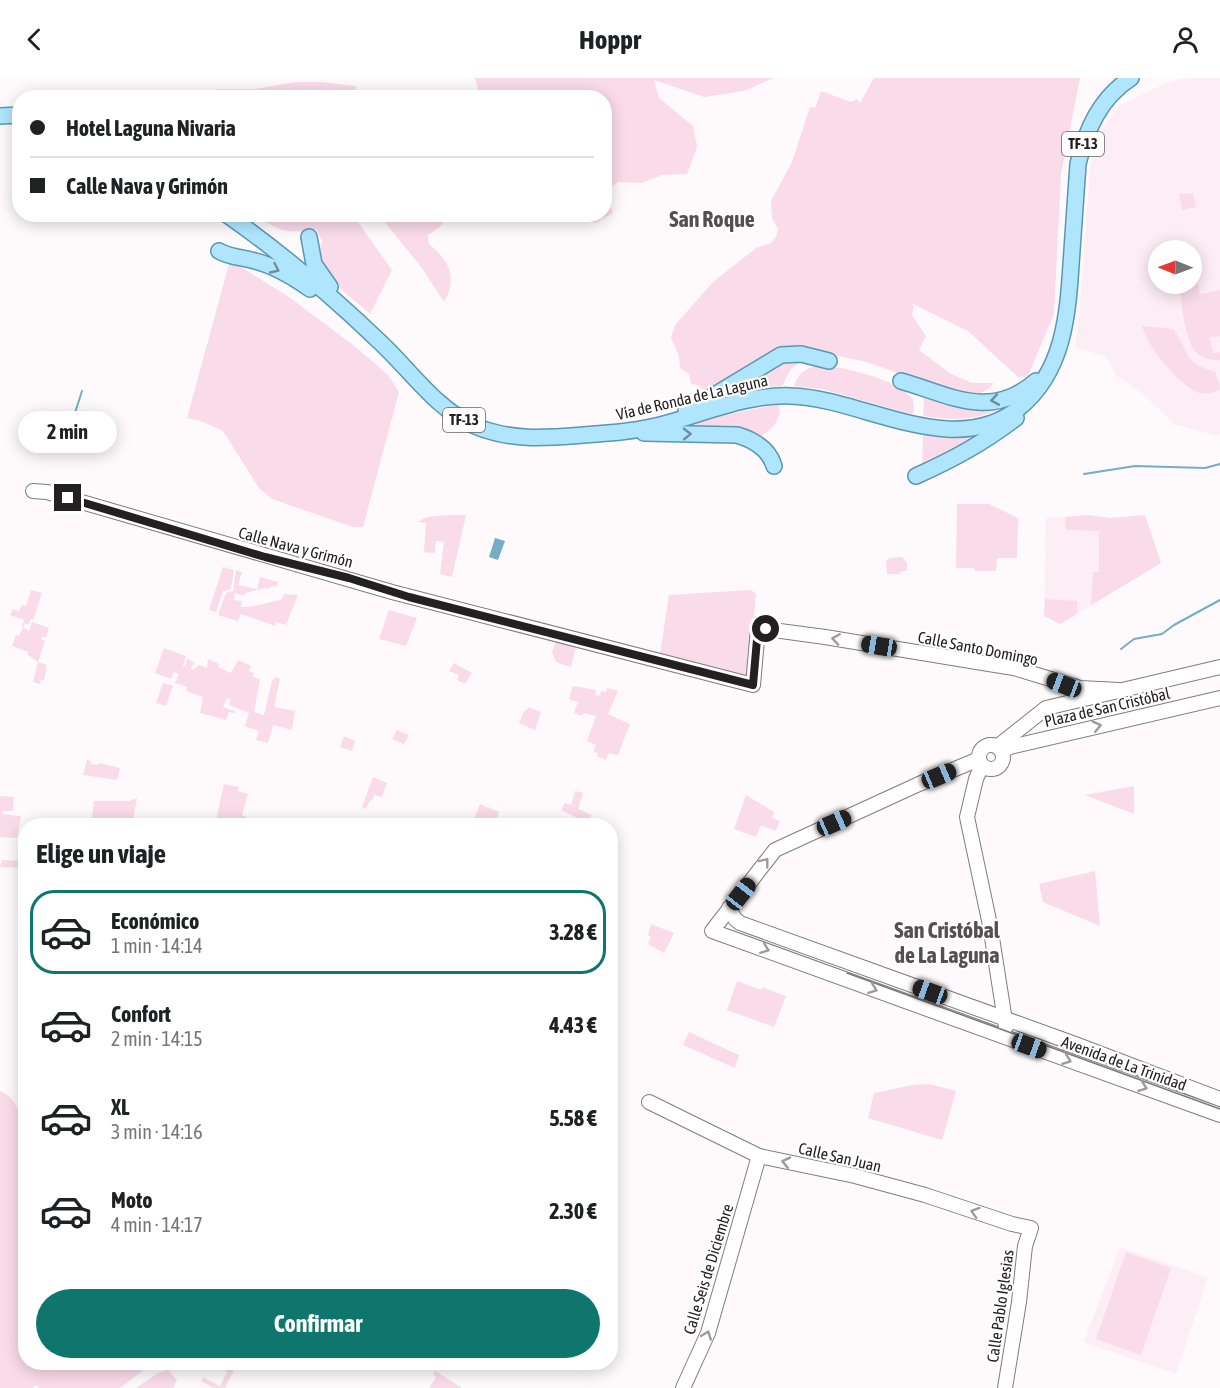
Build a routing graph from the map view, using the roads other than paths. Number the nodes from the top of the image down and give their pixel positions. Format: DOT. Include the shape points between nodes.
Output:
graph roads {
  1 [pos="1131,78"];
  2 [pos="237,222"];
  3 [pos="309,237"];
  4 [pos="219,251"];
  5 [pos="1069,292"];
  6 [pos="340,305"];
  7 [pos="829,361"];
  8 [pos="901,381"];
  9 [pos="1041,386"];
  10 [pos="664,424"];
  11 [pos="629,432"];
  12 [pos="774,466"];
  13 [pos="916,476"];
  14 [pos="33,491"];
  15 [pos="758,628"];
  16 [pos="1220,667"];
  17 [pos="1119,690"];
  18 [pos="1084,695"];
  19 [pos="1220,698"];
  20 [pos="1033,717"];
  21 [pos="1040,740"];
  22 [pos="999,749"];
  23 [pos="981,762"];
  24 [pos="977,796"];
  25 [pos="729,908"];
  26 [pos="740,923"];
  27 [pos="992,932"];
  28 [pos="732,937"];
  29 [pos="1005,1019"];
  30 [pos="1007,1038"];
  31 [pos="1220,1099"];
  32 [pos="649,1102"];
  33 [pos="1220,1115"];
  34 [pos="759,1156"];
  35 [pos="1031,1228"];
  36 [pos="683,1388"];
  37 [pos="1005,1388"];
  1 -- 5 [label="main road, Vía de Ronda de La Laguna / TF-13" via="1106,100 1084,140 1078,164"];
  2 -- 6 [label="main road, Vía de Ronda de La Laguna / TF-13"];
  3 -- 6 [label="main road" via="314,264"];
  4 -- 6 [label="main road, one-way" via="274,268"];
  5 -- 8 [label="main road, one-way" via="1044,372 1011,397 990,402 961,401"];
  5 -- 9 [label="main road, Vía de Ronda de La Laguna / TF-13" via="1062,339"];
  6 -- 11 [label="main road, Vía de Ronda de La Laguna / TF-13" via="429,393 471,425 494,434 531,439"];
  7 -- 10 [label="main road" via="801,354 781,355"];
  9 -- 10 [label="main road, Vía de Ronda de La Laguna / TF-13" via="1003,418 980,426 950,429 910,424 836,402 776,396 746,400"];
  9 -- 13 [label="main road" via="1037,398 1020,416 983,443"];
  10 -- 11 [label="main road, Vía de Ronda de La Laguna / TF-13"];
  11 -- 12 [label="main road, one-way" via="737,435 763,448"];
  14 -- 15 [label="street, Calle Nava y Grimón" via="402,595 753,685"];
  18 -- 15 [label="street, Calle Santo Domingo, one-way" via="1014,668"];
  16 -- 17 [label="street, Plaza de San Cristóbal"];
  17 -- 18 [label="street, Calle Santo Domingo"];
  18 -- 20 [label="street, Plaza de San Cristóbal" via="1046,708"];
  21 -- 19 [label="street, Plaza de San Cristóbal, one-way"];
  20 -- 21 [label="street" via="1033,729"];
  20 -- 22 [label="street, Plaza de San Cristóbal"];
  21 -- 22 [label="street, Plaza de San Cristóbal"];
  22 -- 23 [label="street" via="1003,756 999,765 992,769"];
  25 -- 23 [label="street, one-way" via="775,850 919,784"];
  23 -- 27 [label="street" via="967,817"];
  24 -- 27 [label="street" via="972,815 997,927"];
  25 -- 26 [label="street"];
  25 -- 28 [label="street, Avenida de La Trinidad" via="712,931"];
  26 -- 28 [label="street"];
  26 -- 29 [label="street, Avenida de La Trinidad"];
  27 -- 29 [label="street"];
  28 -- 30 [label="street, Avenida de La Trinidad, one-way"];
  29 -- 30 [label="street"];
  29 -- 31 [label="street, Avenida de La Trinidad"];
  30 -- 33 [label="street, Avenida de La Trinidad, one-way"];
  32 -- 34 [label="street, Calle San Juan"];
  35 -- 34 [label="street, Calle San Juan, one-way" via="855,1176"];
  36 -- 34 [label="street, Calle Seis de Diciembre, one-way" via="708,1333"];
  35 -- 37 [label="street, Calle Pablo Iglesias" via="1025,1246"];
}
